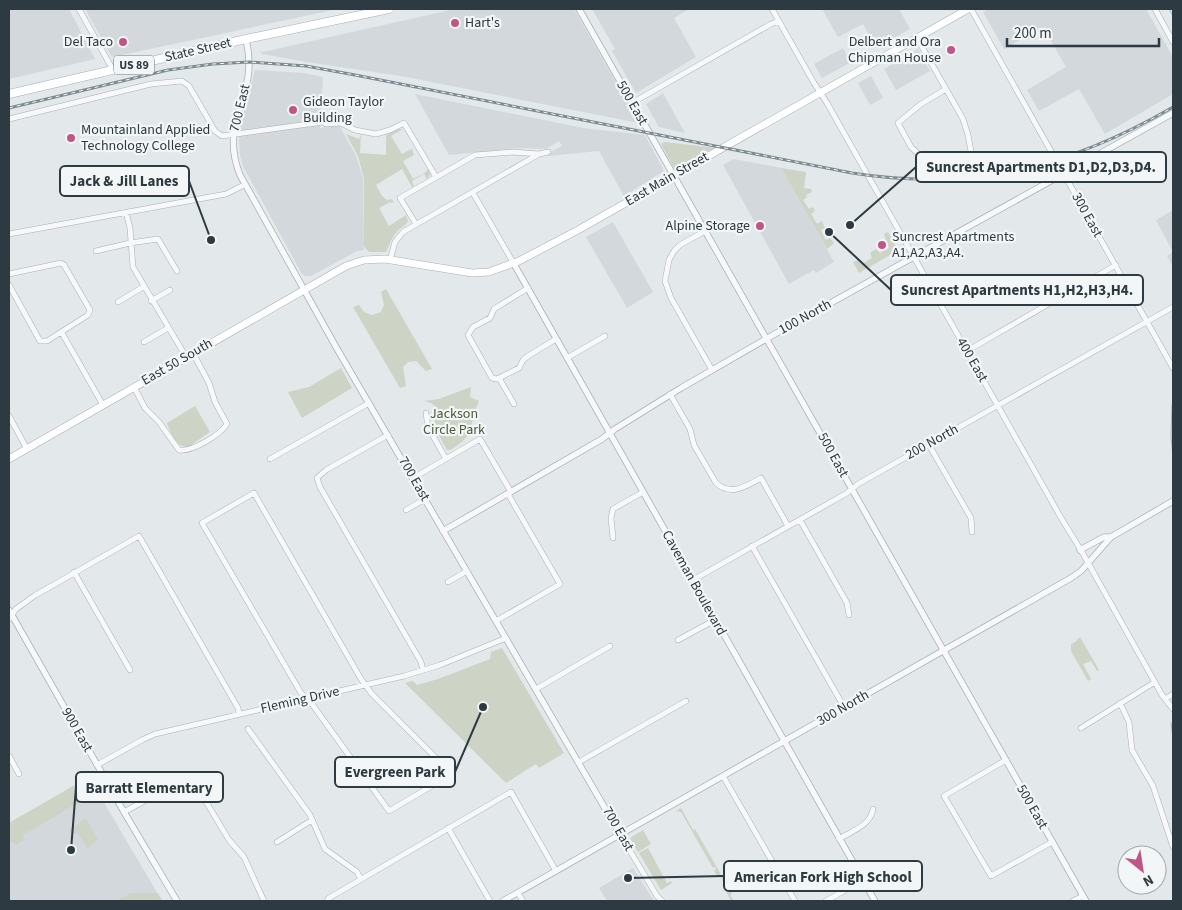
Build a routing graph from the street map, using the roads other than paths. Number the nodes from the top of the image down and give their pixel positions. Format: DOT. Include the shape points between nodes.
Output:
graph roads {
  1 [pos="79,9"];
  2 [pos="389,9"];
  3 [pos="579,9"];
  4 [pos="772,9"];
  5 [pos="970,9"];
  6 [pos="1154,9"];
  7 [pos="376,10"];
  8 [pos="779,21"];
  9 [pos="917,38"];
  10 [pos="246,39"];
  11 [pos="1173,42"];
  12 [pos="113,70"];
  13 [pos="946,89"];
  14 [pos="820,93"];
  15 [pos="9,94"];
  16 [pos="632,103"];
  17 [pos="1173,113"];
  18 [pos="9,118"];
  19 [pos="233,133"];
  20 [pos="548,152"];
  21 [pos="539,154"];
  22 [pos="922,157"];
  23 [pos="972,157"];
  24 [pos="1064,173"];
  25 [pos="672,176"];
  26 [pos="436,177"];
  27 [pos="244,184"];
  28 [pos="473,192"];
  29 [pos="126,212"];
  30 [pos="416,224"];
  31 [pos="705,231"];
  32 [pos="9,234"];
  33 [pos="130,243"];
  34 [pos="96,251"];
  35 [pos="912,257"];
  36 [pos="390,260"];
  37 [pos="514,264"];
  38 [pos="346,266"];
  39 [pos="1116,266"];
  40 [pos="177,271"];
  41 [pos="9,274"];
  42 [pos="9,285"];
  43 [pos="143,287"];
  44 [pos="528,288"];
  45 [pos="303,289"];
  46 [pos="170,290"];
  47 [pos="152,301"];
  48 [pos="118,302"];
  49 [pos="1173,307"];
  50 [pos="1148,321"];
  51 [pos="168,328"];
  52 [pos="62,333"];
  53 [pos="605,336"];
  54 [pos="556,339"];
  55 [pos="767,339"];
  56 [pos="144,342"];
  57 [pos="966,351"];
  58 [pos="193,353"];
  59 [pos="186,357"];
  60 [pos="567,358"];
  61 [pos="1173,368"];
  62 [pos="712,370"];
  63 [pos="498,379"];
  64 [pos="134,388"];
  65 [pos="670,394"];
  66 [pos="369,403"];
  67 [pos="514,404"];
  68 [pos="103,405"];
  69 [pos="998,406"];
  70 [pos="426,413"];
  71 [pos="9,416"];
  72 [pos="610,433"];
  73 [pos="388,435"];
  74 [pos="929,445"];
  75 [pos="27,449"];
  76 [pos="9,459"];
  77 [pos="270,459"];
  78 [pos="446,459"];
  79 [pos="413,478"];
  80 [pos="852,489"];
  81 [pos="643,492"];
  82 [pos="509,493"];
  83 [pos="425,499"];
  84 [pos="1173,501"];
  85 [pos="406,510"];
  86 [pos="800,520"];
  87 [pos="788,526"];
  88 [pos="444,531"];
  89 [pos="972,532"];
  90 [pos="1111,537"];
  91 [pos="613,538"];
  92 [pos="752,546"];
  93 [pos="1080,550"];
  94 [pos="1087,562"];
  95 [pos="467,571"];
  96 [pos="74,572"];
  97 [pos="693,580"];
  98 [pos="448,582"];
  99 [pos="10,615"];
  100 [pos="849,615"];
  101 [pos="715,620"];
  102 [pos="496,621"];
  103 [pos="506,638"];
  104 [pos="678,640"];
  105 [pos="610,646"];
  106 [pos="944,651"];
  107 [pos="130,670"];
  108 [pos="423,670"];
  109 [pos="1155,682"];
  110 [pos="366,685"];
  111 [pos="536,689"];
  112 [pos="1173,694"];
  113 [pos="306,698"];
  114 [pos="1165,699"];
  115 [pos="686,701"];
  116 [pos="1120,703"];
  117 [pos="844,707"];
  118 [pos="1173,709"];
  119 [pos="239,714"];
  120 [pos="248,728"];
  121 [pos="1081,728"];
  122 [pos="784,742"];
  123 [pos="9,756"];
  124 [pos="1006,760"];
  125 [pos="579,762"];
  126 [pos="97,765"];
  127 [pos="19,774"];
  128 [pos="723,776"];
  129 [pos="873,809"];
  130 [pos="124,812"];
  131 [pos="312,820"];
  132 [pos="448,828"];
  133 [pos="620,834"];
  134 [pos="839,839"];
  135 [pos="277,842"];
  136 [pos="1052,842"];
  137 [pos="1173,847"];
  138 [pos="556,871"];
  139 [pos="361,879"];
  140 [pos="863,880"];
  141 [pos="518,893"];
  142 [pos="1084,899"];
  143 [pos="177,901"];
  144 [pos="264,901"];
  145 [pos="326,901"];
  146 [pos="490,901"];
  147 [pos="503,901"];
  148 [pos="523,901"];
  149 [pos="662,901"];
  150 [pos="795,901"];
  151 [pos="826,901"];
  152 [pos="875,901"];
  153 [pos="1073,901"];
  1 -- 12 [label="street"];
  2 -- 7 [label="main road, State Street / US 89"];
  3 -- 16 [label="street, 500 East"];
  4 -- 8 [label="street, 400 East"];
  5 -- 9 [label="main road, East Main Street"];
  5 -- 24 [label="street, 300 East"];
  6 -- 11 [label="street"];
  7 -- 10 [label="main road, State Street / US 89"];
  8 -- 14 [label="street, 400 East"];
  8 -- 16 [label="street"];
  9 -- 13 [label="street"];
  9 -- 14 [label="main road, East Main Street"];
  10 -- 12 [label="main road, State Street / US 89"];
  10 -- 19 [label="street, 700 East" via="248,77"];
  12 -- 15 [label="main road, State Street / US 89"];
  13 -- 22 [label="street" via="898,123 911,147"];
  13 -- 23 [label="street" via="966,127"];
  14 -- 25 [label="main road, East Main Street"];
  14 -- 35 [label="street, 400 East"];
  16 -- 25 [label="street, 500 East"];
  17 -- 24 [label="street, 100 North"];
  18 -- 19 [label="street" via="151,84 182,81 189,86 215,131 222,136"];
  19 -- 26 [label="street" via="323,122 342,123 355,130 376,134 404,123"];
  19 -- 27 [label="street, 700 East" via="234,156"];
  20 -- 21 [label="street"];
  21 -- 26 [label="street" via="476,155"];
  21 -- 28 [label="street"];
  24 -- 35 [label="street, 100 North"];
  24 -- 39 [label="street, 300 East"];
  25 -- 31 [label="street, 500 East"];
  25 -- 37 [label="main road, East Main Street"];
  26 -- 30 [label="street" via="400,198"];
  27 -- 29 [label="street" via="226,194"];
  27 -- 45 [label="street, 700 East"];
  28 -- 30 [label="street"];
  28 -- 37 [label="street"];
  29 -- 32 [label="street"];
  29 -- 33 [label="street"];
  30 -- 36 [label="street" via="398,236"];
  31 -- 55 [label="street, 500 East"];
  31 -- 62 [label="street" via="674,251 665,281 671,298"];
  33 -- 34 [label="street"];
  33 -- 40 [label="street" via="158,239"];
  33 -- 43 [label="street" via="132,267"];
  35 -- 55 [label="street, 100 North"];
  35 -- 57 [label="street, 400 East"];
  36 -- 37 [label="main road, East Main Street" via="472,273 489,272"];
  36 -- 38 [label="main road, East Main Street" via="364,260"];
  37 -- 44 [label="street, Caveman Boulevard"];
  38 -- 45 [label="main road, East 50 South"];
  39 -- 50 [label="street, 300 East"];
  39 -- 57 [label="street"];
  41 -- 52 [label="street" via="63,264 90,310 88,315"];
  42 -- 52 [label="street" via="40,340 48,341"];
  43 -- 47 [label="street"];
  43 -- 48 [label="street"];
  44 -- 54 [label="street, Caveman Boulevard"];
  44 -- 63 [label="street" via="494,309 490,318 468,335 492,378"];
  45 -- 58 [label="main road, East 50 South"];
  45 -- 66 [label="street, 700 East"];
  46 -- 47 [label="street"];
  47 -- 51 [label="street"];
  49 -- 50 [label="street, 200 North"];
  50 -- 61 [label="street, 300 East"];
  50 -- 69 [label="street, 200 North"];
  51 -- 56 [label="street"];
  51 -- 59 [label="street"];
  52 -- 68 [label="street"];
  53 -- 60 [label="street"];
  54 -- 60 [label="street, Caveman Boulevard"];
  54 -- 63 [label="street" via="528,356 519,368"];
  55 -- 62 [label="street, 100 North"];
  55 -- 80 [label="street, 500 East"];
  57 -- 69 [label="street, 400 East"];
  58 -- 59 [label="main road, East 50 South"];
  58 -- 64 [label="street" via="227,424 222,430 188,450 179,450 145,408"];
  59 -- 64 [label="main road, East 50 South"];
  60 -- 72 [label="street, Caveman Boulevard"];
  62 -- 65 [label="street, 100 North"];
  63 -- 67 [label="street"];
  64 -- 68 [label="main road, East 50 South"];
  65 -- 72 [label="street, 100 North"];
  65 -- 87 [label="street" via="712,478 726,489 739,490 761,478"];
  66 -- 73 [label="street, 700 East"];
  66 -- 77 [label="street"];
  68 -- 75 [label="main road, East 50 South"];
  69 -- 74 [label="street, 200 North"];
  69 -- 93 [label="street, 400 East"];
  70 -- 78 [label="street" via="428,428"];
  71 -- 75 [label="street"];
  72 -- 81 [label="street, Caveman Boulevard"];
  72 -- 82 [label="street, 100 North"];
  73 -- 79 [label="street, 700 East"];
  73 -- 108 [label="street" via="317,478"];
  74 -- 80 [label="street, 200 North"];
  74 -- 89 [label="street" via="971,518"];
  75 -- 76 [label="main road, East 50 South"];
  78 -- 79 [label="street"];
  78 -- 82 [label="street" via="480,439"];
  79 -- 83 [label="street, 700 East"];
  80 -- 86 [label="street, 200 North"];
  80 -- 106 [label="street, 500 East"];
  81 -- 91 [label="street" via="613,509 610,518"];
  81 -- 97 [label="street, Caveman Boulevard"];
  82 -- 88 [label="street, 100 North"];
  82 -- 102 [label="street" via="560,584"];
  83 -- 85 [label="street"];
  83 -- 88 [label="street, 700 East"];
  84 -- 90 [label="street, 300 North"];
  86 -- 87 [label="street, 200 North"];
  86 -- 100 [label="street" via="847,603"];
  87 -- 92 [label="street, 200 North"];
  88 -- 95 [label="street, 700 East"];
  90 -- 93 [label="street" via="1104,537"];
  90 -- 94 [label="street, 300 North"];
  92 -- 97 [label="street, 200 North"];
  92 -- 117 [label="street"];
  93 -- 94 [label="street, 400 East"];
  94 -- 106 [label="street, 300 North" via="1071,578"];
  94 -- 109 [label="street, 400 East"];
  95 -- 98 [label="street"];
  95 -- 102 [label="street, 700 East"];
  96 -- 99 [label="street"];
  96 -- 107 [label="street"];
  96 -- 119 [label="street" via="139,536"];
  97 -- 101 [label="street, Caveman Boulevard"];
  99 -- 126 [label="street, 900 East"];
  101 -- 104 [label="street"];
  101 -- 122 [label="street, Caveman Boulevard"];
  102 -- 103 [label="street, 700 East"];
  103 -- 108 [label="street, Fleming Drive"];
  103 -- 111 [label="street, 700 East"];
  105 -- 111 [label="street"];
  106 -- 117 [label="street, 300 North"];
  106 -- 124 [label="street, 500 East"];
  108 -- 110 [label="street, Fleming Drive"];
  109 -- 114 [label="street, 400 East"];
  109 -- 116 [label="street"];
  110 -- 113 [label="street, Fleming Drive"];
  110 -- 113 [label="street" via="452,774 390,811"];
  110 -- 113 [label="street" via="254,493 202,523"];
  111 -- 125 [label="street, 700 East"];
  112 -- 114 [label="street"];
  113 -- 119 [label="street, Fleming Drive"];
  114 -- 118 [label="street, 400 East"];
  115 -- 125 [label="street"];
  116 -- 121 [label="street"];
  116 -- 137 [label="street" via="1129,722 1132,750 1153,786"];
  117 -- 122 [label="street, 300 North"];
  119 -- 126 [label="street, Fleming Drive" via="149,736"];
  120 -- 131 [label="street"];
  122 -- 128 [label="street, 300 North"];
  122 -- 134 [label="street, Caveman Boulevard"];
  123 -- 127 [label="street"];
  124 -- 136 [label="street, 500 East"];
  124 -- 136 [label="street" via="944,796 991,876"];
  125 -- 133 [label="street, 700 East"];
  126 -- 130 [label="street, 900 East"];
  128 -- 133 [label="street, 300 North"];
  128 -- 150 [label="street"];
  129 -- 134 [label="street" via="872,817 866,823"];
  130 -- 143 [label="street, 900 East"];
  130 -- 144 [label="street" via="168,788 184,787 200,795 244,858"];
  131 -- 135 [label="street"];
  131 -- 139 [label="street" via="325,849 357,872"];
  132 -- 138 [label="street" via="511,792"];
  132 -- 139 [label="street"];
  132 -- 146 [label="street"];
  133 -- 138 [label="street, 300 North"];
  133 -- 149 [label="street, 700 East"];
  134 -- 140 [label="street, Caveman Boulevard"];
  136 -- 142 [label="street, 500 East"];
  138 -- 141 [label="street, 300 North"];
  139 -- 145 [label="street"];
  140 -- 151 [label="street"];
  140 -- 152 [label="street, Caveman Boulevard"];
  141 -- 147 [label="street, 300 North"];
  141 -- 148 [label="street"];
  142 -- 153 [label="street"];
}
